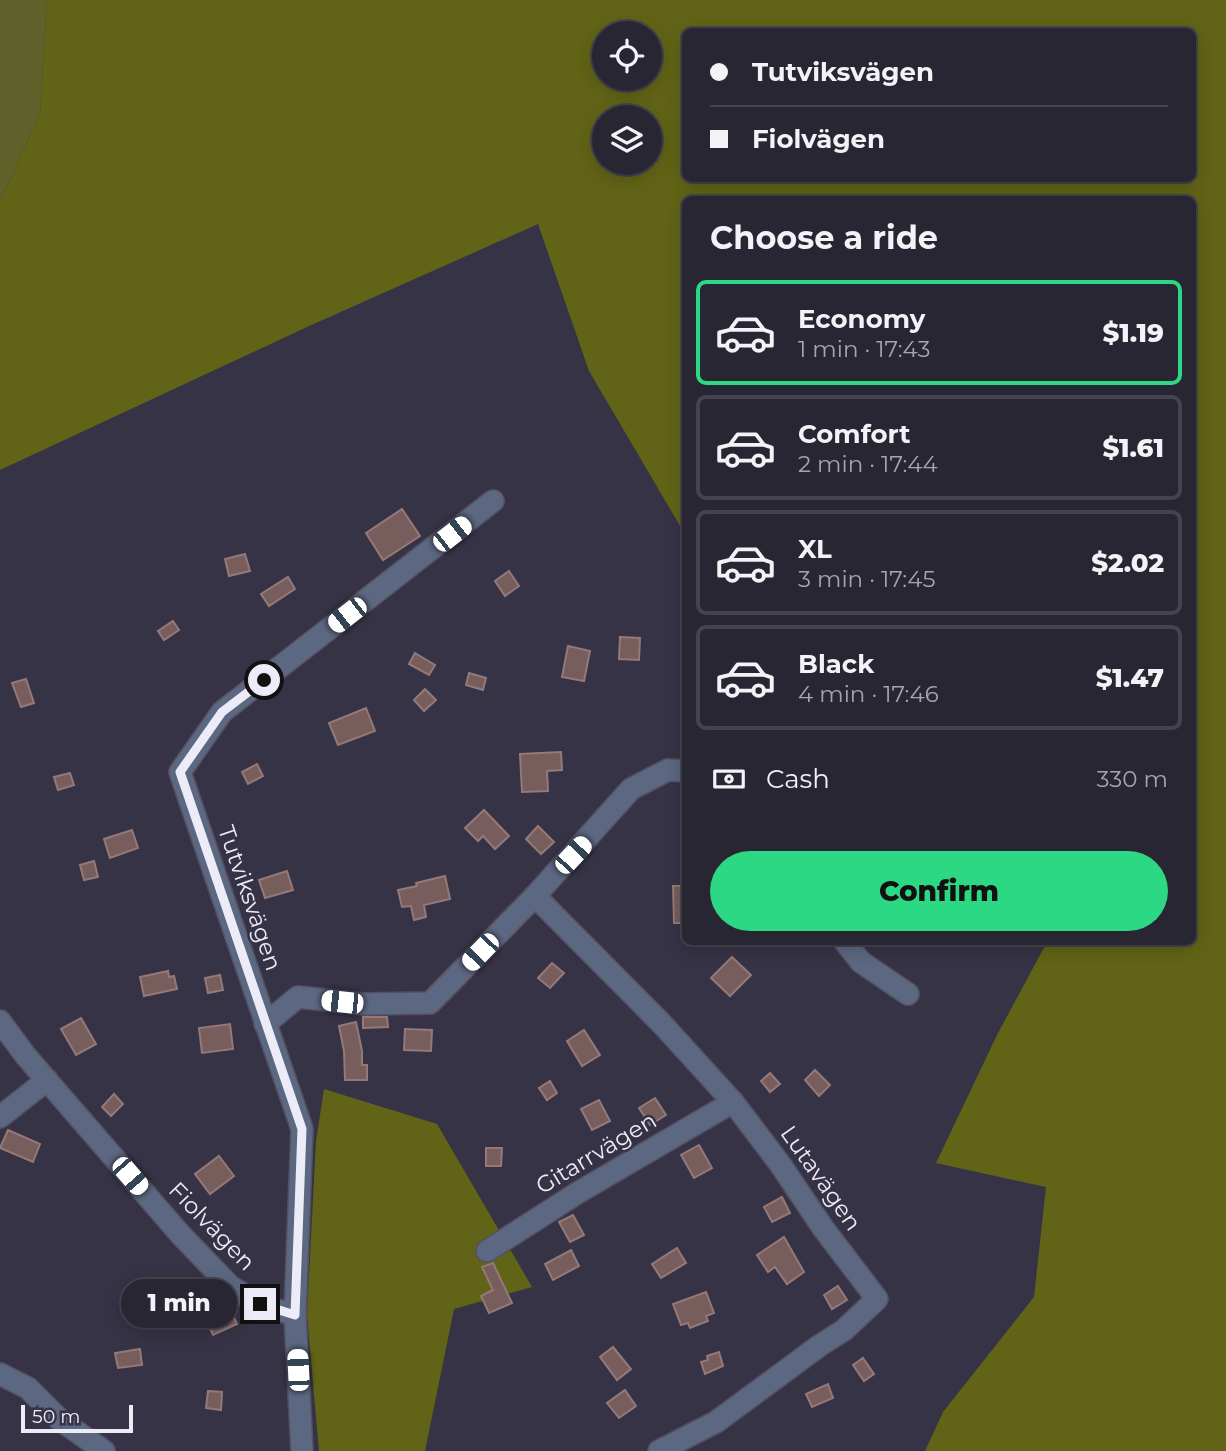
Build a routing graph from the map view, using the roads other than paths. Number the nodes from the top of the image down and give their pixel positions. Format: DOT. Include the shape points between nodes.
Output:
graph roads {
  1 [pos="493,502"];
  2 [pos="682,771"];
  3 [pos="535,896"];
  4 [pos="847,945"];
  5 [pos="908,994"];
  6 [pos="0,1021"];
  7 [pos="265,1024"];
  8 [pos="47,1080"];
  9 [pos="733,1101"];
  10 [pos="0,1117"];
  11 [pos="486,1251"];
  12 [pos="295,1315"];
  13 [pos="0,1374"];
  14 [pos="104,1451"];
  15 [pos="302,1451"];
  16 [pos="659,1451"];
  1 -- 7 [label="street, Tutviksvägen" via="222,712 180,772"];
  2 -- 3 [label="street" via="668,770 631,789"];
  3 -- 7 [label="street" via="430,1003 364,1004 298,997"];
  3 -- 9 [label="street, Lutavägen"];
  4 -- 5 [label="street" via="861,962"];
  6 -- 8 [label="street, Fiolvägen"];
  7 -- 12 [label="street, Tutviksvägen" via="302,1129"];
  8 -- 10 [label="street"];
  8 -- 12 [label="street, Fiolvägen" via="230,1286 260,1304"];
  9 -- 11 [label="street, Gitarrvägen"];
  9 -- 16 [label="street, Lutavägen" via="877,1299 844,1330 716,1422"];
  12 -- 15 [label="street, Tutviksvägen"];
  13 -- 14 [label="street" via="28,1388 58,1419"];
}
